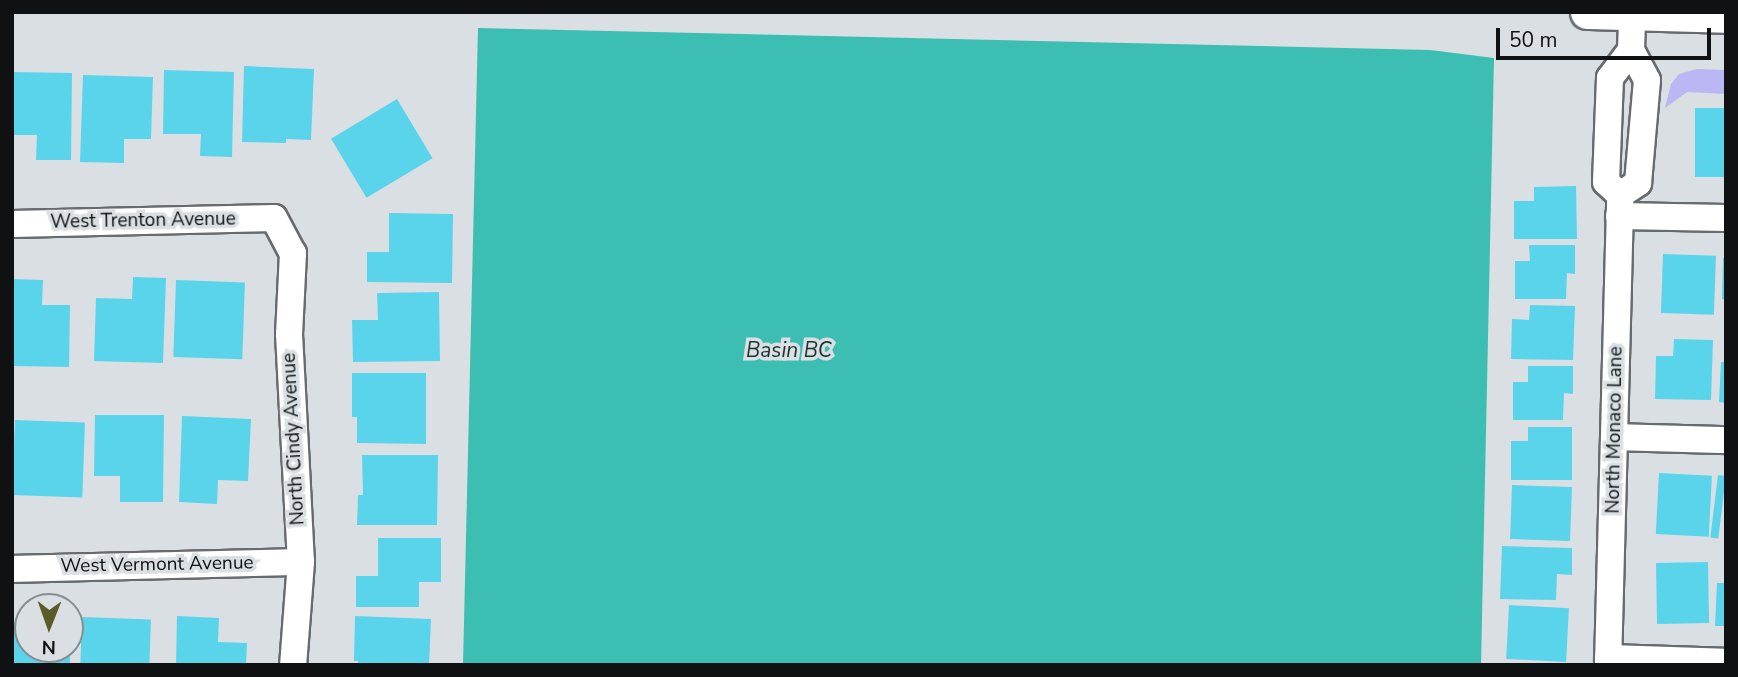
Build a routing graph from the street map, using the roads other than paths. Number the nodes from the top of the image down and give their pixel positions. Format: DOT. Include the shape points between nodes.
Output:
graph roads {
  1 [pos="1587,12"];
  2 [pos="1632,13"];
  3 [pos="1726,16"];
  4 [pos="1630,50"];
  5 [pos="1619,205"];
  6 [pos="274,218"];
  7 [pos="1726,218"];
  8 [pos="12,223"];
  9 [pos="1616,437"];
  10 [pos="1726,440"];
  11 [pos="301,562"];
  12 [pos="12,569"];
  13 [pos="1608,662"];
  14 [pos="1726,662"];
  15 [pos="293,665"];
  1 -- 2 [label="street"];
  2 -- 3 [label="street"];
  2 -- 4 [label="street"];
  4 -- 5 [label="street, North Monaco Lane" via="1610,78 1606,182"];
  4 -- 5 [label="street" via="1647,80 1638,183"];
  5 -- 7 [label="street"];
  5 -- 9 [label="street, North Monaco Lane"];
  6 -- 8 [label="street, West Trenton Avenue"];
  6 -- 11 [label="street, North Cindy Avenue" via="293,253 289,334"];
  9 -- 10 [label="street"];
  9 -- 13 [label="street, North Monaco Lane"];
  11 -- 12 [label="street, West Vermont Avenue"];
  11 -- 15 [label="street, North Cindy Avenue"];
  13 -- 14 [label="street"];
}
